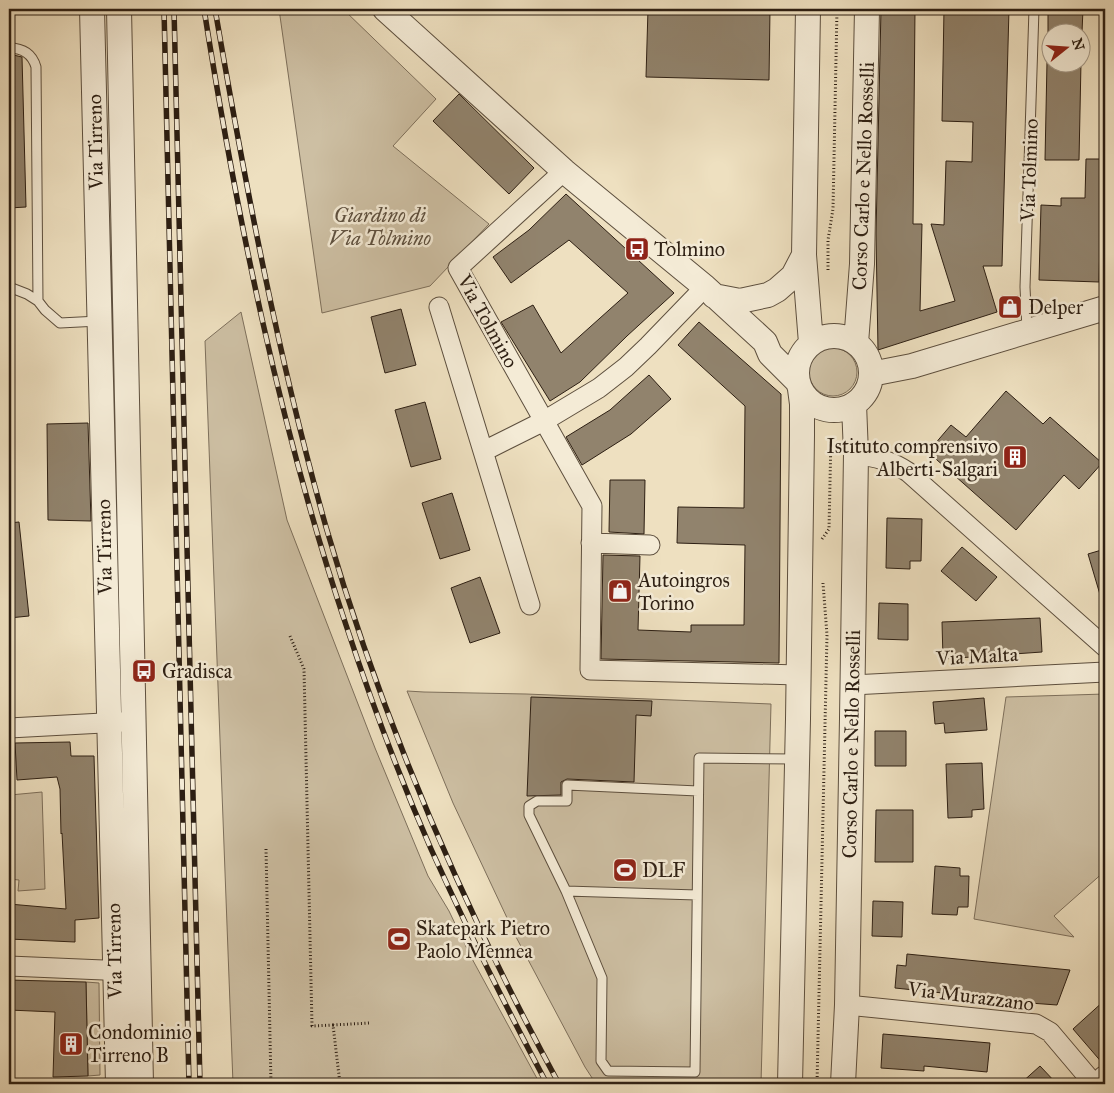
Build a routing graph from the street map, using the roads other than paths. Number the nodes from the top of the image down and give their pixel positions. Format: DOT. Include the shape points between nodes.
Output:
graph roads {
  1 [pos="92,9"];
  2 [pos="119,9"];
  3 [pos="385,9"];
  4 [pos="808,9"];
  5 [pos="867,9"];
  6 [pos="1034,9"];
  7 [pos="9,48"];
  8 [pos="564,171"];
  9 [pos="804,255"];
  10 [pos="9,288"];
  11 [pos="710,291"];
  12 [pos="38,301"];
  13 [pos="439,307"];
  14 [pos="1105,308"];
  15 [pos="99,321"];
  16 [pos="1028,331"];
  17 [pos="765,342"];
  18 [pos="856,343"];
  19 [pos="809,344"];
  20 [pos="871,374"];
  21 [pos="798,385"];
  22 [pos="854,404"];
  23 [pos="544,421"];
  24 [pos="484,451"];
  25 [pos="856,454"];
  26 [pos="591,543"];
  27 [pos="650,545"];
  28 [pos="530,605"];
  29 [pos="1105,647"];
  30 [pos="1105,672"];
  31 [pos="799,675"];
  32 [pos="852,684"];
  33 [pos="134,722"];
  34 [pos="109,723"];
  35 [pos="9,728"];
  36 [pos="798,759"];
  37 [pos="698,790"];
  38 [pos="566,891"];
  39 [pos="697,896"];
  40 [pos="9,966"];
  41 [pos="115,970"];
  42 [pos="139,971"];
  43 [pos="847,1005"];
  44 [pos="1105,1078"];
  45 [pos="118,1084"];
  46 [pos="141,1084"];
  47 [pos="790,1084"];
  48 [pos="843,1084"];
  49 [pos="1094,1084"];
  50 [pos="1099,1084"];
  1 -- 15 [label="street, Via Tirreno"];
  2 -- 33 [label="street, Via Tirreno"];
  3 -- 8 [label="street"];
  4 -- 9 [label="street"];
  5 -- 18 [label="street, Corso Carlo e Nello Rosselli" via="862,264"];
  6 -- 16 [label="lane, Via Tolmino" via="1025,287"];
  7 -- 12 [label="lane" via="25,51 36,67"];
  8 -- 11 [label="street"];
  8 -- 23 [label="street, Via Tolmino" via="458,268"];
  9 -- 11 [label="street" via="793,276 768,295 740,302"];
  9 -- 19 [label="street"];
  10 -- 12 [label="lane"];
  11 -- 17 [label="street"];
  11 -- 23 [label="street" via="626,367 599,388"];
  12 -- 15 [label="lane" via="60,323"];
  13 -- 24 [label="street, Via Tolmino"];
  14 -- 16 [label="street"];
  15 -- 34 [label="street, Via Tirreno"];
  16 -- 20 [label="street" via="912,366"];
  17 -- 19 [label="street" via="790,346"];
  17 -- 21 [label="street" via="770,354"];
  18 -- 19 [label="street" via="834,335"];
  18 -- 20 [label="street" via="867,357"];
  19 -- 21 [label="street" via="797,365"];
  20 -- 22 [label="street" via="866,391"];
  21 -- 22 [label="street" via="809,401 826,410"];
  21 -- 31 [label="street" via="802,412"];
  22 -- 25 [label="street, Corso Carlo e Nello Rosselli"];
  23 -- 24 [label="street"];
  23 -- 26 [label="street" via="592,506"];
  24 -- 28 [label="street, Via Tolmino"];
  25 -- 29 [label="street" via="880,458 908,472"];
  25 -- 32 [label="street, Corso Carlo e Nello Rosselli"];
  26 -- 27 [label="street"];
  26 -- 31 [label="street" via="590,670"];
  30 -- 32 [label="street, Via Malta"];
  31 -- 36 [label="street"];
  32 -- 43 [label="street, Corso Carlo e Nello Rosselli"];
  33 -- 34 [label="street"];
  33 -- 42 [label="street, Via Tirreno"];
  34 -- 35 [label="street"];
  34 -- 41 [label="street, Via Tirreno"];
  36 -- 37 [label="lane" via="699,758"];
  36 -- 47 [label="street"];
  37 -- 38 [label="lane" via="567,785 566,801 537,801 529,806 529,815"];
  37 -- 39 [label="lane"];
  38 -- 39 [label="lane"];
  38 -- 39 [label="lane" via="602,978 601,1062 608,1071 695,1072"];
  40 -- 41 [label="street"];
  41 -- 42 [label="street"];
  41 -- 45 [label="street, Via Tirreno"];
  42 -- 46 [label="street, Via Tirreno"];
  43 -- 48 [label="street, Corso Carlo e Nello Rosselli"];
  43 -- 49 [label="street, Via Murazzano" via="1036,1024 1050,1032"];
  44 -- 50 [label="street"];
}
